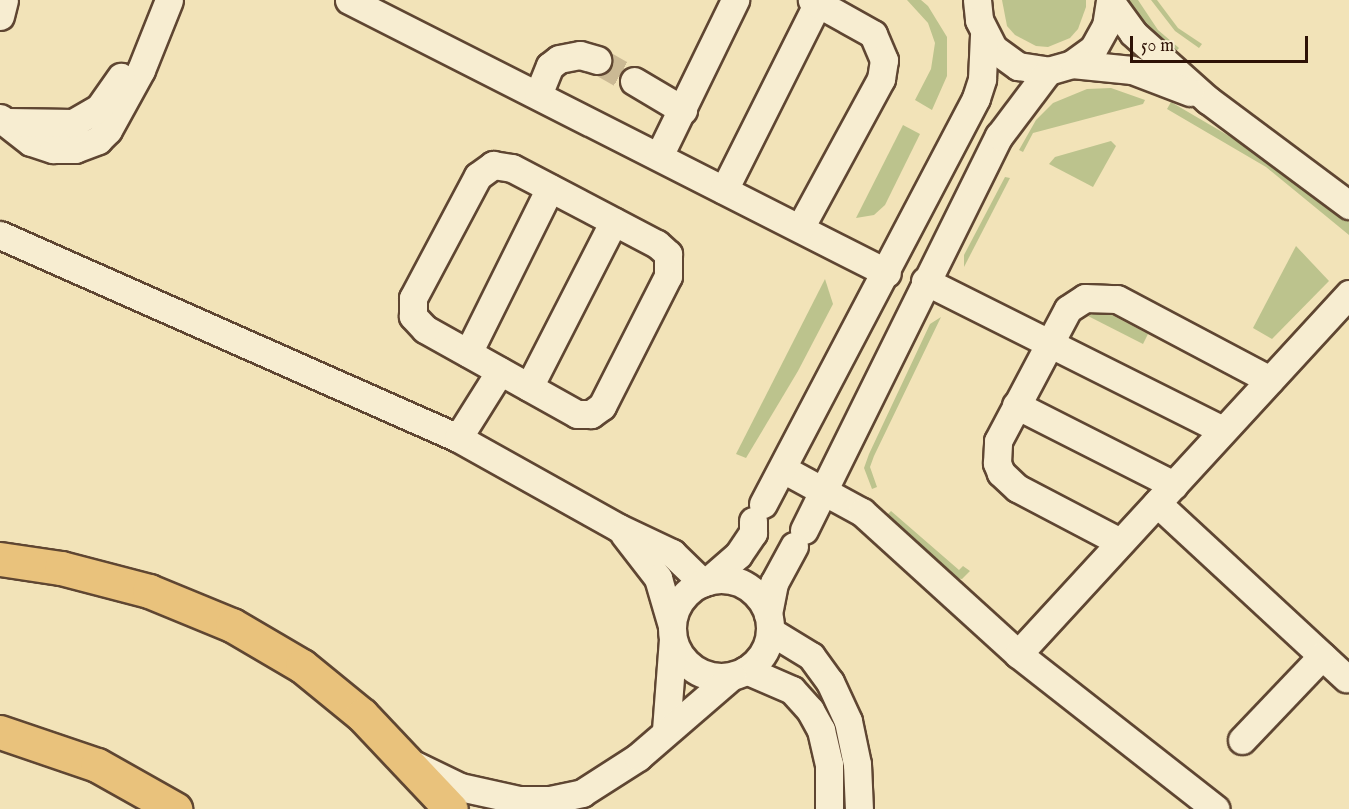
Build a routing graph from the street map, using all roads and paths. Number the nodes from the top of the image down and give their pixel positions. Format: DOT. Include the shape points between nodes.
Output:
graph roads {
  1 [pos="4,0"];
  2 [pos="169,0"];
  3 [pos="349,0"];
  4 [pos="735,0"];
  5 [pos="1110,0"];
  6 [pos="817,1"];
  7 [pos="977,14"];
  8 [pos="0,16"];
  9 [pos="597,60"];
  10 [pos="1060,68"];
  11 [pos="982,79"];
  12 [pos="634,81"];
  13 [pos="538,95"];
  14 [pos="1208,100"];
  15 [pos="683,110"];
  16 [pos="1010,117"];
  17 [pos="4,120"];
  18 [pos="659,156"];
  19 [pos="550,188"];
  20 [pos="724,190"];
  21 [pos="1349,205"];
  22 [pos="614,221"];
  23 [pos="800,228"];
  24 [pos="0,235"];
  25 [pos="886,273"];
  26 [pos="925,281"];
  27 [pos="1349,294"];
  28 [pos="1049,342"];
  29 [pos="468,353"];
  30 [pos="500,371"];
  31 [pos="1270,380"];
  32 [pos="529,387"];
  33 [pos="1016,405"];
  34 [pos="1223,430"];
  35 [pos="458,438"];
  36 [pos="783,469"];
  37 [pos="820,492"];
  38 [pos="1165,494"];
  39 [pos="619,528"];
  40 [pos="1120,542"];
  41 [pos="0,559"];
  42 [pos="706,582"];
  43 [pos="769,622"];
  44 [pos="672,633"];
  45 [pos="1018,654"];
  46 [pos="1322,656"];
  47 [pos="739,673"];
  48 [pos="1346,678"];
  49 [pos="666,730"];
  50 [pos="0,732"];
  51 [pos="1242,740"];
  52 [pos="411,763"];
  53 [pos="575,801"];
  54 [pos="175,809"];
  55 [pos="451,809"];
  56 [pos="829,809"];
  57 [pos="859,809"];
  58 [pos="1216,809"];
  1 -- 8 [label="street"];
  2 -- 17 [label="street" via="157,27 136,51 110,95 87,117 61,125"];
  3 -- 13 [label="street"];
  4 -- 15 [label="street"];
  5 -- 10 [label="street" via="1100,38"];
  5 -- 14 [label="street" via="1133,33"];
  6 -- 20 [label="street"];
  6 -- 23 [label="street" via="873,34 882,51 884,70"];
  7 -- 10 [label="street" via="1011,62"];
  7 -- 11 [label="street"];
  9 -- 13 [label="street" via="580,55 559,60 550,66"];
  10 -- 14 [label="street" via="1132,70"];
  10 -- 16 [label="street"];
  11 -- 16 [label="street" via="1000,66 1020,74 1023,88"];
  11 -- 25 [label="street" via="976,98"];
  12 -- 15 [label="street"];
  13 -- 18 [label="street"];
  14 -- 21 [label="street"];
  15 -- 18 [label="street"];
  16 -- 26 [label="street"];
  18 -- 20 [label="street"];
  19 -- 22 [label="street"];
  19 -- 29 [label="street"];
  19 -- 29 [label="street" via="506,165 493,165 482,171 413,298 415,322"];
  20 -- 23 [label="street"];
  22 -- 32 [label="street"];
  22 -- 32 [label="street" via="663,248 670,269 602,406 591,414 577,414"];
  23 -- 25 [label="street"];
  24 -- 35 [label="street"];
  25 -- 36 [label="street"];
  26 -- 28 [label="street"];
  26 -- 37 [label="street"];
  27 -- 31 [label="street"];
  28 -- 31 [label="street" via="1068,309 1085,298 1106,296"];
  28 -- 33 [label="street"];
  28 -- 34 [label="street"];
  29 -- 30 [label="street"];
  30 -- 32 [label="street"];
  30 -- 35 [label="street"];
  31 -- 34 [label="street"];
  33 -- 38 [label="street"];
  33 -- 40 [label="street" via="996,452 1001,473 1017,488"];
  34 -- 38 [label="street"];
  35 -- 39 [label="street"];
  36 -- 37 [label="street"];
  36 -- 42 [label="street" via="746,544"];
  37 -- 43 [label="street" via="774,583"];
  37 -- 45 [label="street" via="862,512"];
  38 -- 40 [label="street"];
  38 -- 46 [label="street"];
  39 -- 42 [label="street" via="672,553"];
  39 -- 44 [label="street" via="652,567"];
  40 -- 45 [label="street"];
  41 -- 52 [label="highway" via="61,568 149,591 232,625 302,666"];
  42 -- 43 [label="street" via="733,581 745,586 763,602"];
  42 -- 44 [label="street" via="681,599"];
  43 -- 47 [label="street" via="763,654"];
  43 -- 57 [label="street" via="810,656 830,682 848,721 857,764"];
  44 -- 47 [label="street" via="683,660 700,673"];
  44 -- 49 [label="street"];
  45 -- 58 [label="street"];
  46 -- 48 [label="street"];
  46 -- 51 [label="street"];
  47 -- 49 [label="street"];
  47 -- 56 [label="street" via="792,690 810,710 821,730 829,764"];
  49 -- 53 [label="street" via="638,757"];
  50 -- 54 [label="highway" via="97,765"];
  52 -- 53 [label="street" via="460,787 519,800"];
  52 -- 55 [label="highway"];
}
